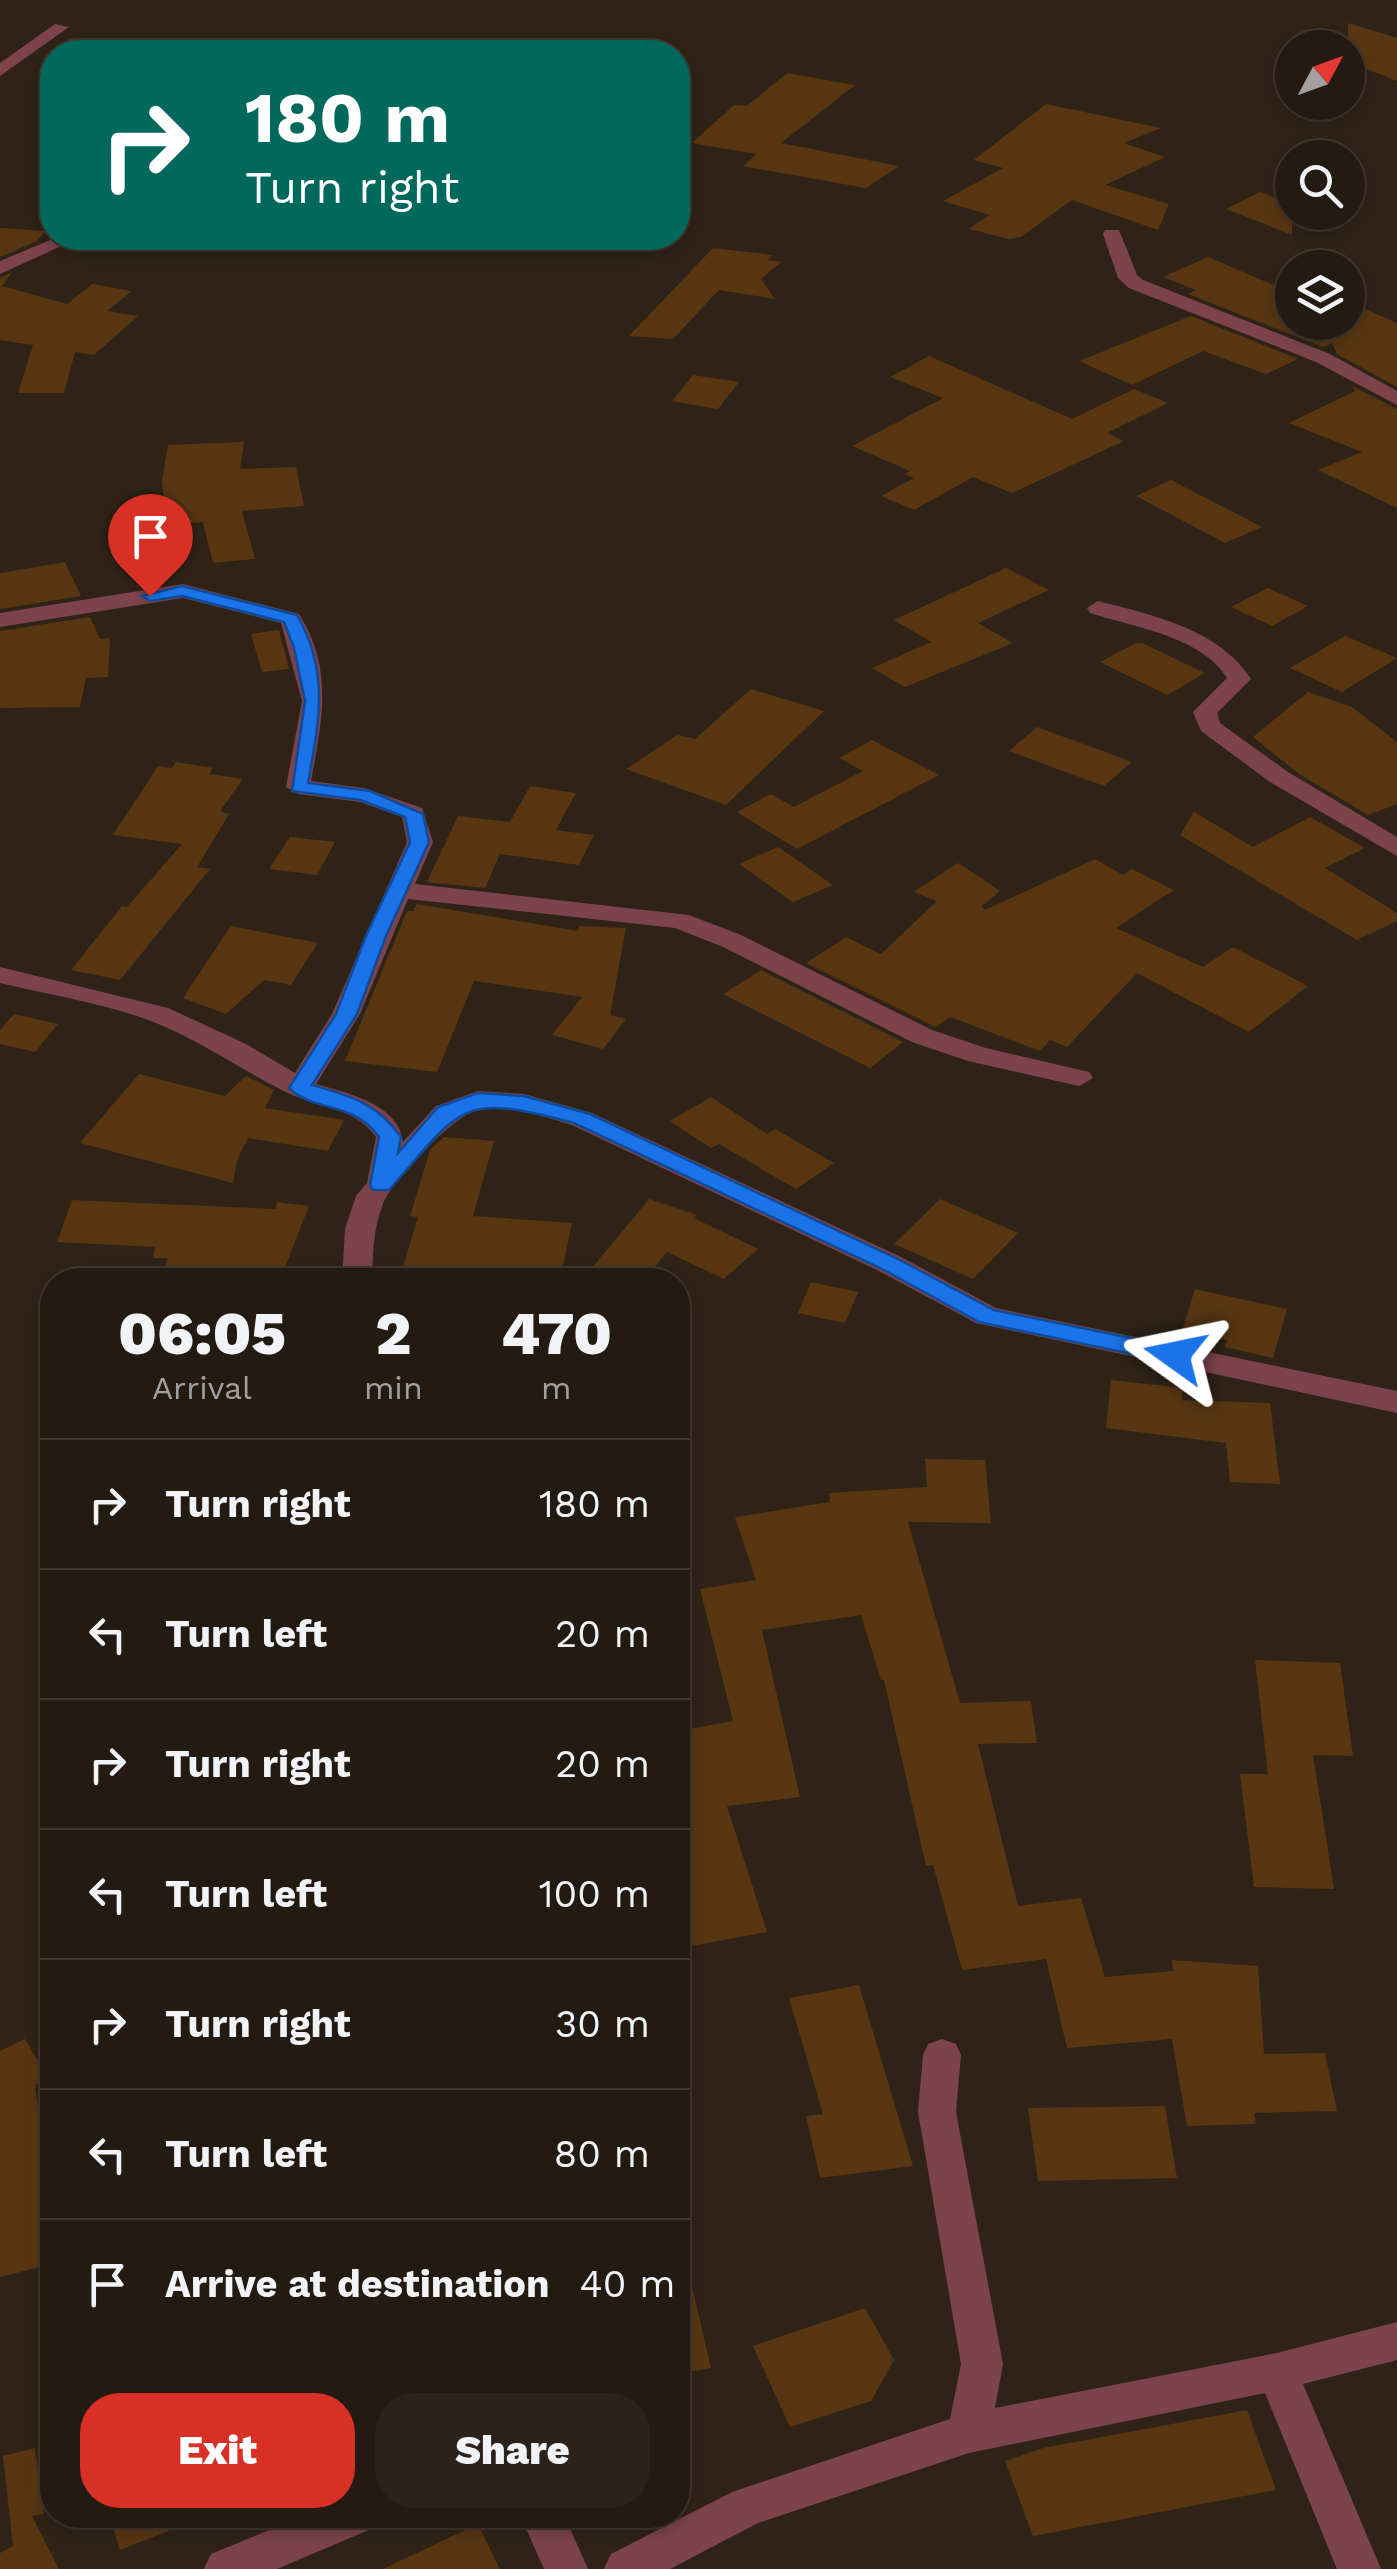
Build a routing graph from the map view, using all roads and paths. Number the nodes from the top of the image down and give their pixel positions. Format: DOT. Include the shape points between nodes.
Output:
graph roads {
  1 [pos="61,27"];
  2 [pos="43,40"];
  3 [pos="40,42"];
  4 [pos="0,71"];
  5 [pos="1112,234"];
  6 [pos="42,250"];
  7 [pos="0,268"];
  8 [pos="1397,398"];
  9 [pos="1098,608"];
  10 [pos="0,620"];
  11 [pos="1397,848"];
  12 [pos="399,890"];
  13 [pos="0,976"];
  14 [pos="1079,1078"];
  15 [pos="300,1088"];
  16 [pos="381,1185"];
  17 [pos="358,1268"];
  18 [pos="1397,1402"];
  19 [pos="942,2056"];
  20 [pos="1397,2341"];
  21 [pos="1277,2372"];
  22 [pos="968,2433"];
  23 [pos="325,2528"];
  24 [pos="548,2528"];
  25 [pos="226,2569"];
  26 [pos="566,2569"];
  27 [pos="626,2569"];
  28 [pos="1359,2569"];
  1 -- 2 [label="street"];
  3 -- 4 [label="street"];
  5 -- 8 [label="street" via="1136,284 1323,358"];
  6 -- 7 [label="street"];
  9 -- 11 [label="street" via="1185,637 1224,658 1239,680 1205,712 1209,726"];
  10 -- 12 [label="street" via="182,591 291,619 314,701 298,787 364,794 413,814 420,842"];
  12 -- 14 [label="street" via="680,921 922,1036"];
  12 -- 15 [label="street" via="346,1014"];
  13 -- 15 [label="street" via="158,1014"];
  15 -- 16 [label="street" via="376,1118 390,1137"];
  16 -- 17 [label="street" via="370,1196 360,1229"];
  16 -- 18 [label="street" via="446,1112 478,1100 524,1103 582,1118 987,1316"];
  19 -- 22 [label="street" via="938,2112 982,2364"];
  20 -- 21 [label="street"];
  21 -- 22 [label="street"];
  21 -- 28 [label="street"];
  22 -- 27 [label="street" via="747,2506"];
  23 -- 25 [label="street"];
  24 -- 26 [label="street"];
}
